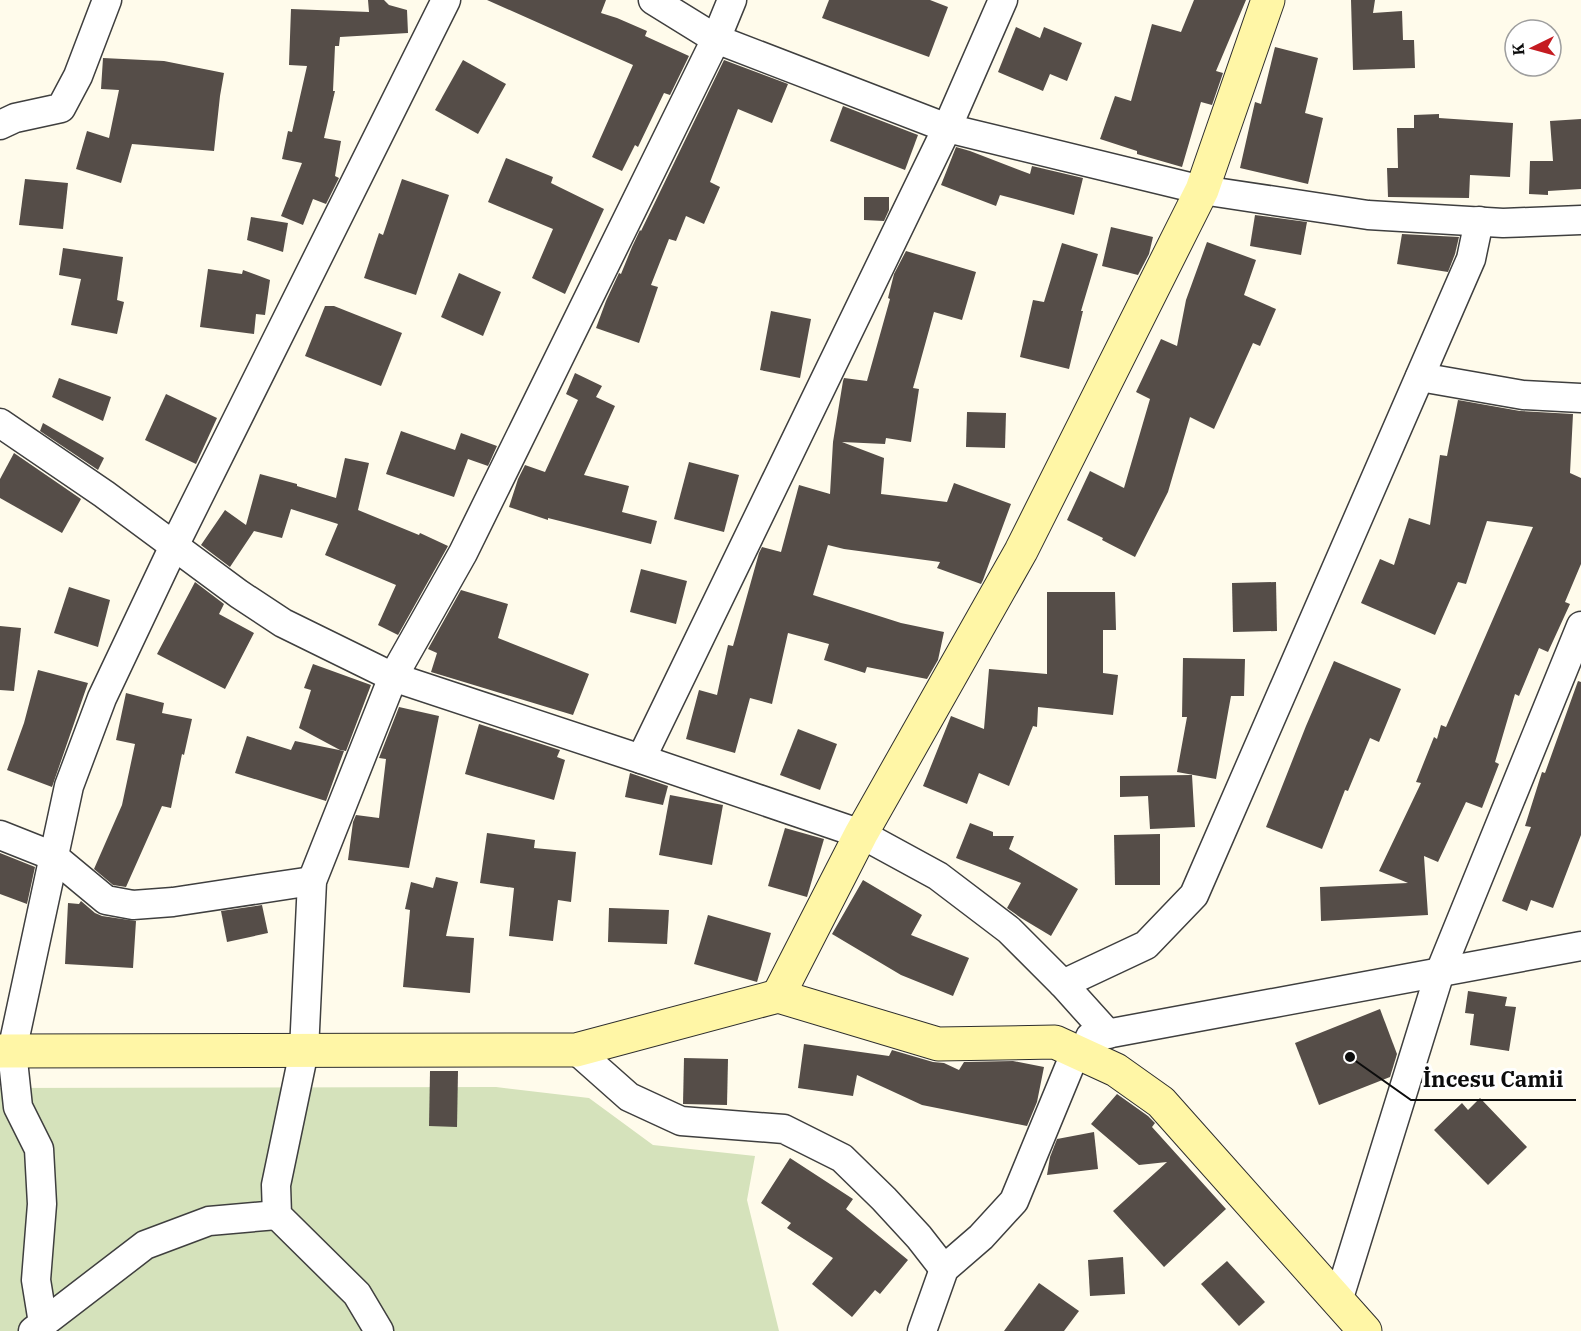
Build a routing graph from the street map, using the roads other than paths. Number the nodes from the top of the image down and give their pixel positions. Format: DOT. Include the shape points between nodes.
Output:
graph roads {
  1 [pos="107,0"];
  2 [pos="446,0"];
  3 [pos="653,0"];
  4 [pos="732,0"];
  5 [pos="1003,0"];
  6 [pos="1268,0"];
  7 [pos="716,39"];
  8 [pos="0,125"];
  9 [pos="947,128"];
  10 [pos="1202,190"];
  11 [pos="1581,220"];
  12 [pos="1479,221"];
  13 [pos="1420,377"];
  14 [pos="1581,398"];
  15 [pos="0,423"];
  16 [pos="174,546"];
  17 [pos="1581,626"];
  18 [pos="393,677"];
  19 [pos="641,759"];
  20 [pos="861,834"];
  21 [pos="0,835"];
  22 [pos="53,856"];
  23 [pos="312,880"];
  24 [pos="1581,946"];
  25 [pos="1440,972"];
  26 [pos="1063,984"];
  27 [pos="778,996"];
  28 [pos="1108,1034"];
  29 [pos="1065,1046"];
  30 [pos="576,1050"];
  31 [pos="6,1051"];
  32 [pos="304,1051"];
  33 [pos="278,1215"];
  34 [pos="944,1269"];
  35 [pos="1338,1301"];
  36 [pos="38,1327"];
  37 [pos="378,1331"];
  38 [pos="922,1331"];
  39 [pos="1365,1331"];
  1 -- 8 [label="street" via="78,76 61,108"];
  2 -- 16 [label="street"];
  3 -- 7 [label="street"];
  4 -- 7 [label="street"];
  5 -- 9 [label="street"];
  6 -- 10 [label="street"];
  7 -- 9 [label="street"];
  7 -- 18 [label="street" via="468,542"];
  9 -- 10 [label="street"];
  9 -- 19 [label="street"];
  10 -- 12 [label="street" via="1368,215"];
  10 -- 20 [label="street" via="1021,551"];
  11 -- 12 [label="street"];
  12 -- 13 [label="street" via="1471,259"];
  13 -- 14 [label="street" via="1523,395"];
  13 -- 26 [label="street" via="1194,895 1146,945"];
  15 -- 16 [label="street"];
  16 -- 18 [label="street" via="284,623"];
  16 -- 22 [label="street" via="102,698 69,786"];
  17 -- 25 [label="street"];
  18 -- 19 [label="street"];
  18 -- 23 [label="street"];
  19 -- 20 [label="street"];
  20 -- 26 [label="street" via="938,876 1009,930"];
  20 -- 27 [label="street"];
  21 -- 22 [label="street"];
  22 -- 23 [label="street" via="106,900 133,905"];
  22 -- 31 [label="street"];
  23 -- 32 [label="street"];
  24 -- 25 [label="street"];
  25 -- 28 [label="street"];
  25 -- 35 [label="street"];
  26 -- 28 [label="street"];
  27 -- 29 [label="street" via="938,1044"];
  27 -- 30 [label="street"];
  28 -- 29 [label="street"];
  29 -- 34 [label="street" via="1014,1201"];
  29 -- 35 [label="street" via="1116,1070 1161,1102"];
  30 -- 32 [label="street"];
  30 -- 34 [label="street" via="629,1097 681,1121 784,1129 842,1158 905,1222"];
  31 -- 32 [label="street"];
  31 -- 36 [label="street" via="18,1107 39,1149 42,1204 36,1280"];
  32 -- 33 [label="street" via="276,1185"];
  33 -- 36 [label="street" via="209,1221 145,1245"];
  33 -- 37 [label="street" via="357,1294"];
  34 -- 38 [label="street"];
  35 -- 39 [label="street"];
}
